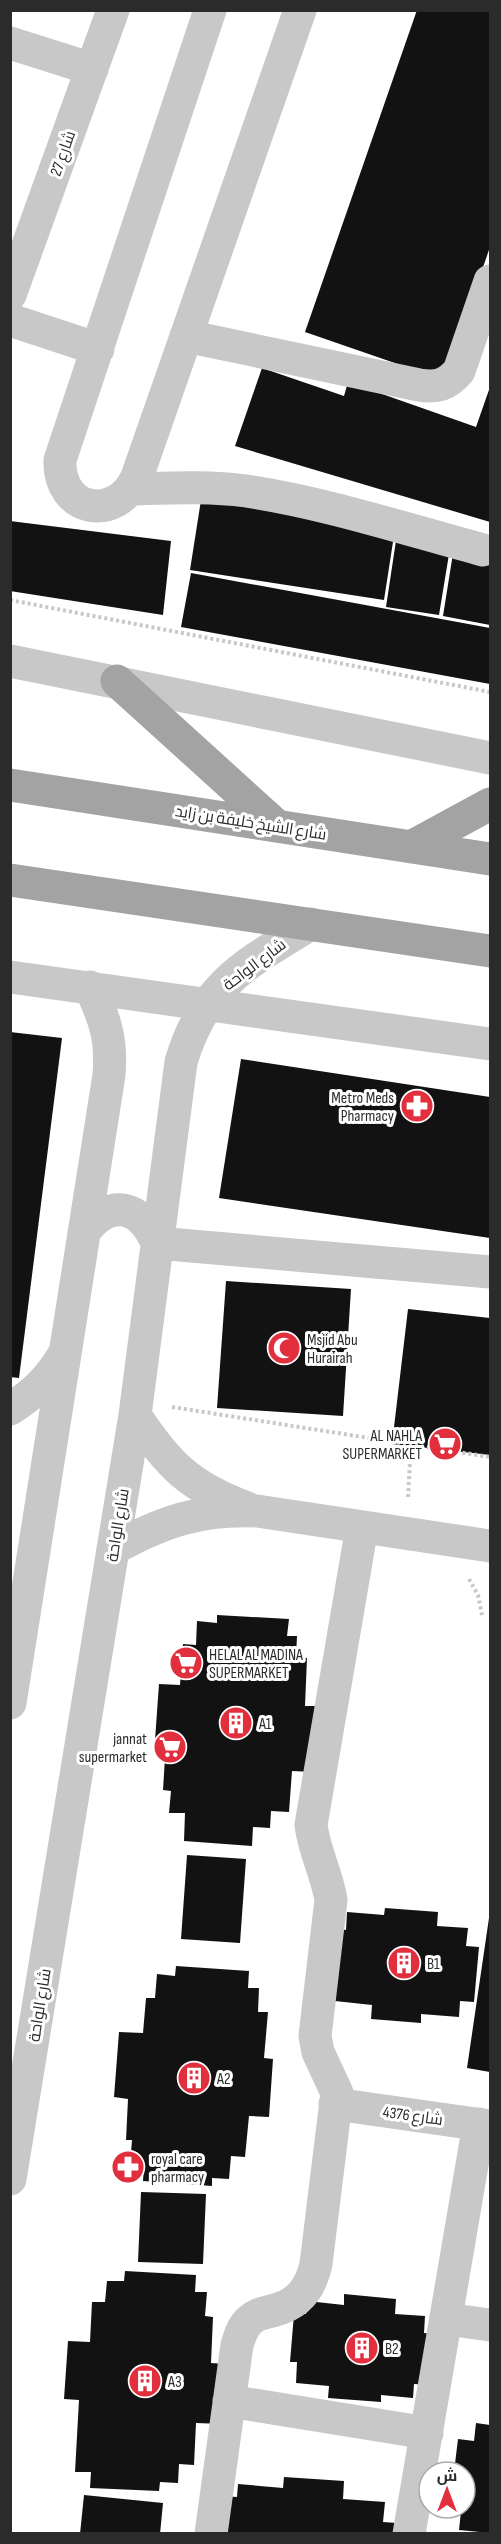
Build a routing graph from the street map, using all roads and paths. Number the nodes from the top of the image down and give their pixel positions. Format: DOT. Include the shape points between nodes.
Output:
graph roads {
  1 [pos="113,10"];
  2 [pos="210,10"];
  3 [pos="300,10"];
  4 [pos="10,44"];
  5 [pos="92,69"];
  6 [pos="490,281"];
  7 [pos="10,295"];
  8 [pos="10,320"];
  9 [pos="186,336"];
  10 [pos="98,349"];
  11 [pos="132,489"];
  12 [pos="483,550"];
  13 [pos="10,600"];
  14 [pos="10,662"];
  15 [pos="117,681"];
  16 [pos="490,692"];
  17 [pos="490,758"];
  18 [pos="18,784"];
  19 [pos="490,804"];
  20 [pos="278,826"];
  21 [pos="411,847"];
  22 [pos="490,859"];
  23 [pos="10,880"];
  24 [pos="311,924"];
  25 [pos="490,951"];
  26 [pos="10,977"];
  27 [pos="90,987"];
  28 [pos="208,1003"];
  29 [pos="490,1044"];
  30 [pos="84,1232"];
  31 [pos="157,1243"];
  32 [pos="490,1272"];
  33 [pos="67,1350"];
  34 [pos="169,1407"];
  35 [pos="10,1409"];
  36 [pos="135,1415"];
  37 [pos="490,1457"];
  38 [pos="257,1511"];
  39 [pos="362,1527"];
  40 [pos="490,1546"];
  41 [pos="113,1549"];
  42 [pos="10,1555"];
  43 [pos="28,1592"];
  44 [pos="10,1703"];
  45 [pos="335,2104"];
  46 [pos="485,2125"];
  47 [pos="10,2180"];
  48 [pos="446,2319"];
  49 [pos="490,2325"];
  50 [pos="229,2401"];
  51 [pos="427,2433"];
  52 [pos="210,2534"];
  53 [pos="409,2534"];
  1 -- 5 [label="street, شارع 27"];
  2 -- 10 [label="street"];
  3 -- 9 [label="street"];
  4 -- 5 [label="street"];
  5 -- 7 [label="street, شارع 27"];
  6 -- 9 [label="street" via="459,371 452,380 430,387"];
  8 -- 10 [label="street"];
  9 -- 11 [label="street"];
  10 -- 11 [label="street" via="59,473 72,497 84,503 111,505"];
  11 -- 12 [label="street" via="245,491"];
  13 -- 16 [label="path"];
  14 -- 15 [label="street"];
  15 -- 17 [label="street"];
  15 -- 20 [label="main road"];
  18 -- 20 [label="main road, شارع الشيخ خليفة بن زايد"];
  19 -- 21 [label="main road"];
  20 -- 21 [label="main road, شارع الشيخ خليفة بن زايد"];
  21 -- 22 [label="main road, شارع الشيخ خليفة بن زايد"];
  23 -- 24 [label="main road"];
  24 -- 25 [label="main road"];
  24 -- 28 [label="street, شارع الواحة" via="227,979"];
  26 -- 27 [label="street"];
  27 -- 28 [label="street"];
  27 -- 30 [label="street" via="108,1033 111,1053"];
  28 -- 29 [label="street"];
  28 -- 31 [label="street, شارع الواحة" via="181,1062"];
  30 -- 31 [label="street" via="108,1211 124,1210 140,1216"];
  30 -- 33 [label="street"];
  31 -- 32 [label="street"];
  31 -- 36 [label="street, شارع الواحة"];
  33 -- 35 [label="street" via="51,1376 29,1398"];
  33 -- 43 [label="street"];
  34 -- 37 [label="path"];
  36 -- 38 [label="street" via="158,1450 186,1477 220,1498"];
  36 -- 41 [label="street, شارع الواحة"];
  38 -- 39 [label="street"];
  38 -- 41 [label="street" via="196,1514 166,1522"];
  39 -- 40 [label="street"];
  39 -- 45 [label="street" via="311,1825 331,1900 315,2036 337,2093"];
  41 -- 47 [label="street, شارع الواحة"];
  42 -- 43 [label="street"];
  43 -- 44 [label="street"];
  45 -- 46 [label="street, شارع 4376"];
  45 -- 50 [label="street" via="312,2280 291,2304 262,2313 241,2331"];
  46 -- 48 [label="street"];
  48 -- 49 [label="street"];
  48 -- 51 [label="street"];
  50 -- 51 [label="street"];
  50 -- 52 [label="street"];
  51 -- 53 [label="street"];
}
